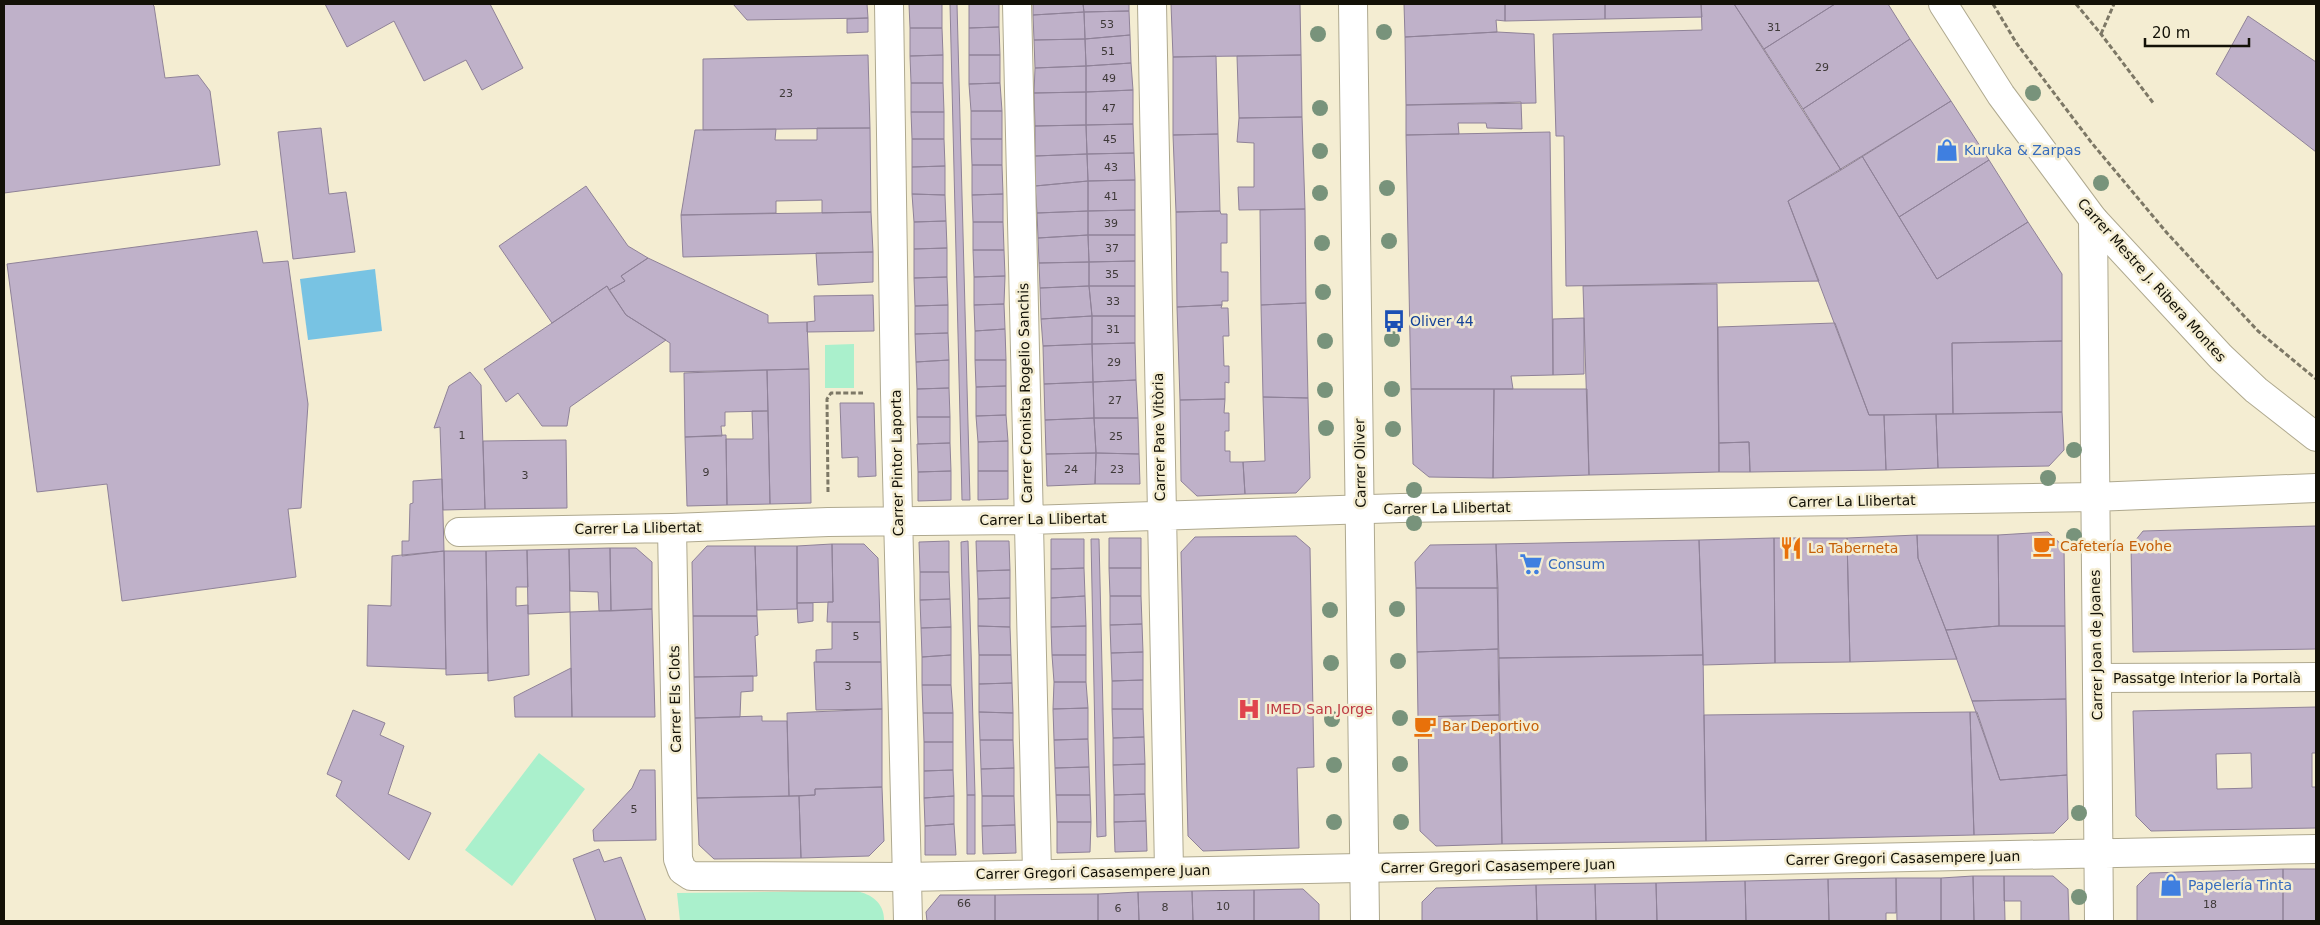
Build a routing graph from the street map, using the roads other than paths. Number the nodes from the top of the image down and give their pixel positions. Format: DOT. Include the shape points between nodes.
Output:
graph roads {
  1 [pos="889,4"];
  2 [pos="1017,4"];
  3 [pos="1152,4"];
  4 [pos="1353,4"];
  5 [pos="1943,4"];
  6 [pos="2093,219"];
  7 [pos="2316,437"];
  8 [pos="2316,488"];
  9 [pos="2094,497"];
  10 [pos="1360,510"];
  11 [pos="1160,516"];
  12 [pos="1028,520"];
  13 [pos="898,522"];
  14 [pos="672,528"];
  15 [pos="459,532"];
  16 [pos="2316,677"];
  17 [pos="2097,678"];
  18 [pos="2316,849"];
  19 [pos="2098,854"];
  20 [pos="1364,869"];
  21 [pos="682,870"];
  22 [pos="1168,870"];
  23 [pos="1037,873"];
  24 [pos="906,877"];
  25 [pos="908,921"];
  26 [pos="1365,921"];
  27 [pos="2099,921"];
  1 -- 13 [label="street, Carrer Pintor Laporta"];
  2 -- 12 [label="street, Carrer Cronista Rogelio Sanchis"];
  3 -- 11 [label="street, Carrer Pare Vitòria"];
  4 -- 10 [label="street, Carrer Oliver"];
  5 -- 6 [label="street, Carrer Mestre J. Ribera Montes" via="2001,95"];
  6 -- 7 [label="street, Carrer Mestre J. Ribera Montes" via="2221,357 2256,390"];
  6 -- 9 [label="street, Carrer Joan de Joanes"];
  8 -- 9 [label="street, Carrer La Llibertat"];
  9 -- 10 [label="street, Carrer La Llibertat"];
  9 -- 17 [label="street, Carrer Joan de Joanes"];
  10 -- 11 [label="street, Carrer La Llibertat"];
  10 -- 20 [label="street, Carrer Oliver"];
  11 -- 12 [label="street, Carrer La Llibertat"];
  11 -- 22 [label="street, Carrer Pare Vitòria"];
  12 -- 13 [label="street, Carrer La Llibertat"];
  12 -- 23 [label="street, Carrer Cronista Rogelio Sanchis"];
  13 -- 14 [label="street, Carrer La Llibertat"];
  13 -- 24 [label="street, Carrer Pintor Laporta"];
  14 -- 15 [label="street, Carrer La Llibertat"];
  14 -- 21 [label="street, Carrer Els Clots" via="678,858"];
  16 -- 17 [label="street, Passatge Interior la Portalà"];
  17 -- 19 [label="street, Carrer Joan de Joanes"];
  18 -- 19 [label="street, Carrer Gregori Casasempere Juan"];
  19 -- 20 [label="street, Carrer Gregori Casasempere Juan"];
  19 -- 27 [label="street, Carrer Joan de Joanes"];
  20 -- 22 [label="street, Carrer Gregori Casasempere Juan"];
  20 -- 26 [label="street, Carrer Oliver"];
  21 -- 24 [label="street, Carrer Gregori Casasempere Juan" via="691,876"];
  22 -- 23 [label="street, Carrer Gregori Casasempere Juan"];
  23 -- 24 [label="street, Carrer Gregori Casasempere Juan"];
  24 -- 25 [label="street, Carrer Pintor Laporta"];
}
